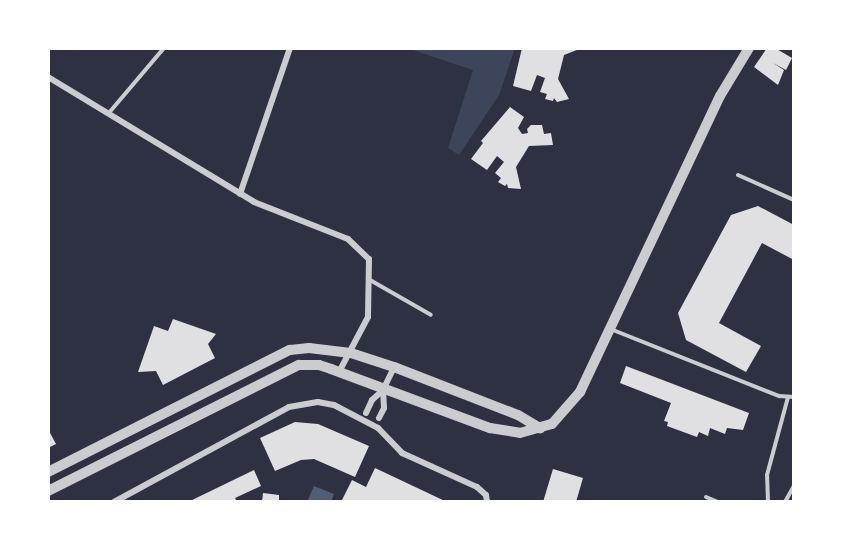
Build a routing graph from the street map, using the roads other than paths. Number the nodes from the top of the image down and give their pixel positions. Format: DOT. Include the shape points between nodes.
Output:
graph roads {
  1 [pos="164,48"];
  2 [pos="290,48"];
  3 [pos="749,48"];
  4 [pos="48,77"];
  5 [pos="108,114"];
  6 [pos="738,175"];
  7 [pos="240,194"];
  8 [pos="794,200"];
  9 [pos="369,279"];
  10 [pos="431,315"];
  11 [pos="609,329"];
  12 [pos="351,353"];
  13 [pos="269,360"];
  14 [pos="394,367"];
  15 [pos="339,372"];
  16 [pos="277,376"];
  17 [pos="230,380"];
  18 [pos="383,390"];
  19 [pos="238,396"];
  20 [pos="794,397"];
  21 [pos="788,398"];
  22 [pos="166,412"];
  23 [pos="366,413"];
  24 [pos="379,418"];
  25 [pos="174,427"];
  26 [pos="540,428"];
  27 [pos="102,445"];
  28 [pos="109,460"];
  29 [pos="68,462"];
  30 [pos="48,472"];
  31 [pos="76,476"];
  32 [pos="794,486"];
  33 [pos="48,491"];
  34 [pos="706,497"];
  35 [pos="114,502"];
  36 [pos="487,502"];
  37 [pos="718,502"];
  38 [pos="768,502"];
  39 [pos="785,502"];
  1 -- 5 [label="lane"];
  2 -- 7 [label="street"];
  3 -- 11 [label="street" via="720,96"];
  4 -- 5 [label="street"];
  5 -- 7 [label="street"];
  6 -- 8 [label="lane"];
  7 -- 9 [label="street" via="348,239 369,259"];
  9 -- 10 [label="lane"];
  9 -- 12 [label="street" via="368,317"];
  11 -- 21 [label="lane"];
  11 -- 26 [label="street" via="580,392 552,424"];
  12 -- 13 [label="street" via="309,348 290,350"];
  12 -- 14 [label="street"];
  12 -- 15 [label="street"];
  13 -- 16 [label="street"];
  13 -- 17 [label="street"];
  14 -- 18 [label="street"];
  14 -- 26 [label="street" via="518,415"];
  15 -- 16 [label="street" via="319,365 299,365"];
  15 -- 18 [label="street"];
  16 -- 19 [label="street"];
  17 -- 19 [label="street"];
  17 -- 22 [label="street"];
  18 -- 23 [label="street"];
  18 -- 24 [label="street" via="384,408"];
  18 -- 26 [label="street" via="489,428 520,433"];
  19 -- 25 [label="street"];
  20 -- 21 [label="lane"];
  21 -- 38 [label="lane" via="767,475"];
  22 -- 25 [label="street"];
  22 -- 27 [label="street"];
  25 -- 28 [label="street"];
  27 -- 28 [label="street"];
  27 -- 29 [label="street"];
  28 -- 31 [label="street"];
  29 -- 30 [label="street"];
  29 -- 31 [label="street"];
  31 -- 33 [label="street"];
  32 -- 39 [label="lane"];
  34 -- 37 [label="lane"];
  35 -- 36 [label="street" via="289,407 318,402 334,405 378,428 402,453 477,487 486,495"];
}
